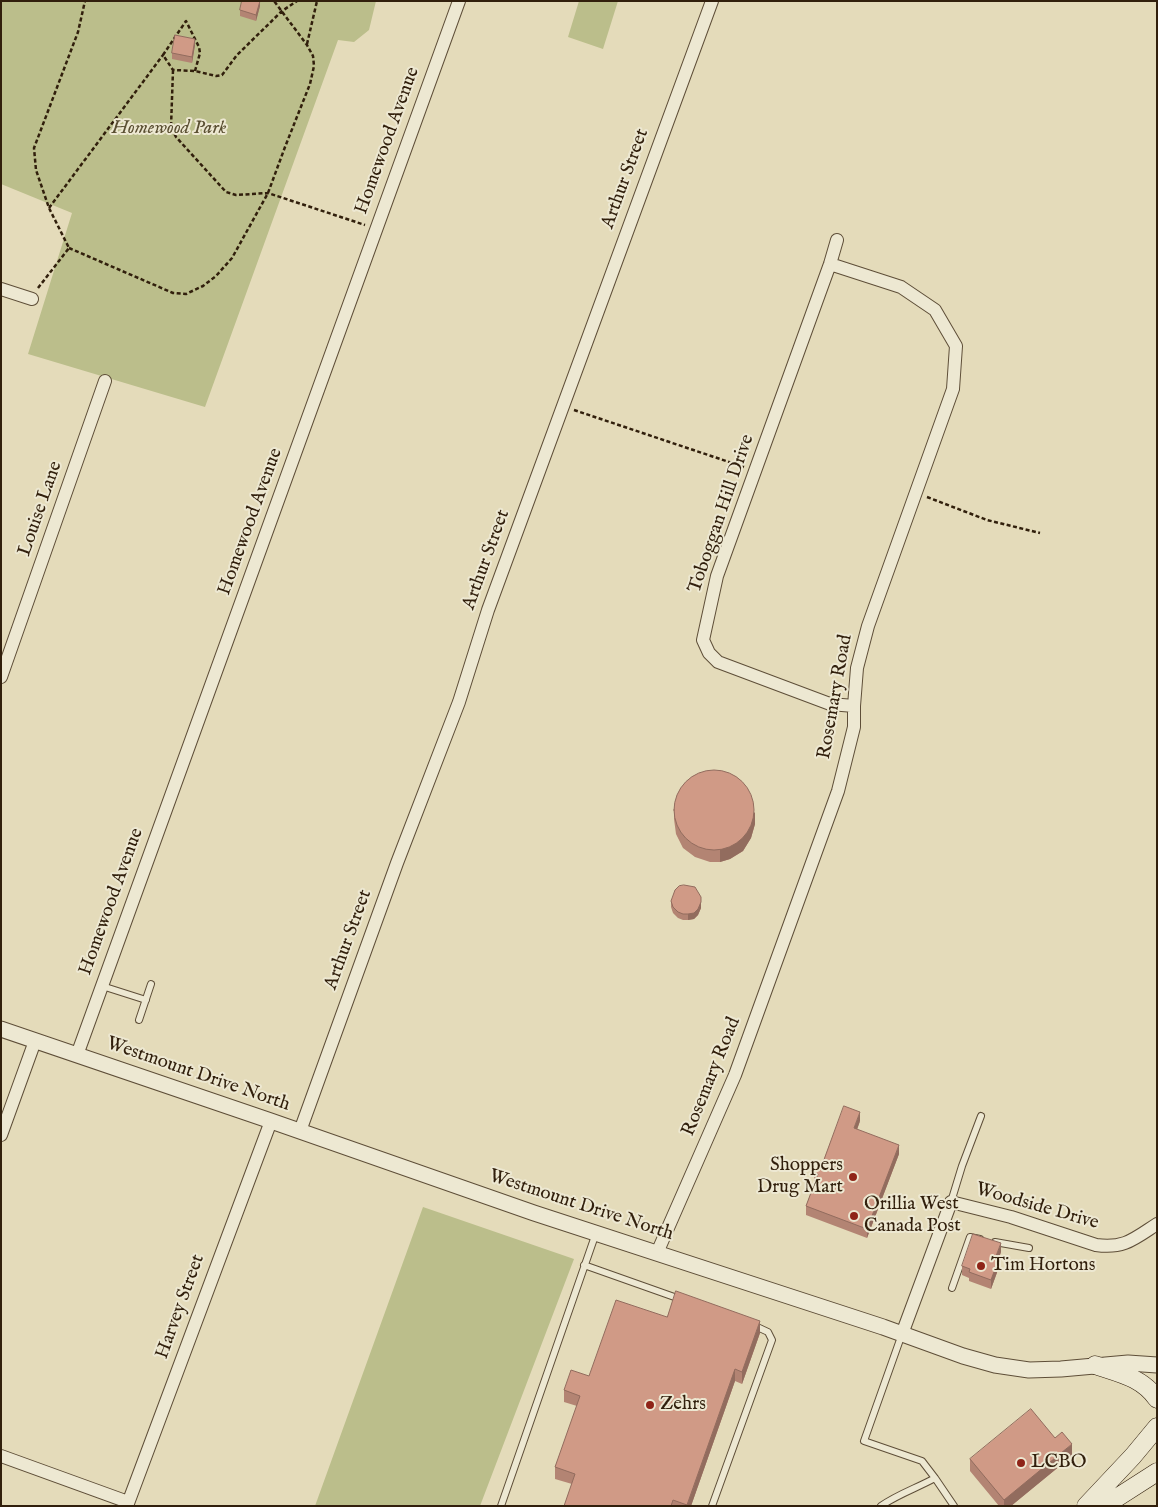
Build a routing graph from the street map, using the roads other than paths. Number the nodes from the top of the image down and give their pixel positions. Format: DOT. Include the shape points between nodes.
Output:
graph roads {
  1 [pos="458,1"];
  2 [pos="712,1"];
  3 [pos="837,240"];
  4 [pos="830,264"];
  5 [pos="1,289"];
  6 [pos="32,299"];
  7 [pos="105,382"];
  8 [pos="1,677"];
  9 [pos="854,706"];
  10 [pos="151,984"];
  11 [pos="102,986"];
  12 [pos="146,1000"];
  13 [pos="139,1020"];
  14 [pos="1,1029"];
  15 [pos="36,1041"];
  16 [pos="77,1055"];
  17 [pos="981,1116"];
  18 [pos="271,1121"];
  19 [pos="300,1131"];
  20 [pos="1,1135"];
  21 [pos="950,1202"];
  22 [pos="1157,1224"];
  23 [pos="596,1233"];
  24 [pos="1029,1248"];
  25 [pos="657,1253"];
  26 [pos="584,1265"];
  27 [pos="952,1288"];
  28 [pos="687,1301"];
  29 [pos="743,1321"];
  30 [pos="902,1334"];
  31 [pos="1095,1365"];
  32 [pos="1157,1365"];
  33 [pos="1157,1399"];
  34 [pos="1157,1427"];
  35 [pos="1,1456"];
  36 [pos="1157,1472"];
  37 [pos="936,1478"];
  38 [pos="128,1504"];
  39 [pos="501,1506"];
  40 [pos="712,1506"];
  41 [pos="881,1506"];
  42 [pos="954,1506"];
  43 [pos="1086,1506"];
  44 [pos="1104,1506"];
  1 -- 11 [label="street, Homewood Avenue"];
  2 -- 19 [label="street, Arthur Street"];
  3 -- 4 [label="street, Toboggan Hill Drive"];
  4 -- 9 [label="street, Rosemary Road" via="901,287 935,310 956,346 953,389 868,626 857,668"];
  4 -- 9 [label="street, Toboggan Hill Drive" via="717,576 704,640 709,653 718,662 830,704"];
  5 -- 6 [label="street"];
  7 -- 8 [label="street, Louise Lane"];
  9 -- 25 [label="street, Rosemary Road" via="854,728 834,800 735,1076"];
  10 -- 12 [label="lane"];
  11 -- 12 [label="lane"];
  11 -- 16 [label="street, Homewood Avenue"];
  12 -- 13 [label="lane"];
  14 -- 15 [label="street, Westmount Drive North"];
  15 -- 16 [label="street, Westmount Drive North"];
  15 -- 20 [label="street"];
  16 -- 18 [label="street, Westmount Drive North"];
  17 -- 21 [label="lane"];
  18 -- 19 [label="street, Westmount Drive North"];
  18 -- 38 [label="street, Harvey Street"];
  19 -- 23 [label="street, Westmount Drive North"];
  21 -- 22 [label="street, Woodside Drive" via="1105,1246 1125,1244"];
  21 -- 30 [label="street, Woodside Drive"];
  23 -- 25 [label="street, Westmount Drive North"];
  23 -- 26 [label="lane"];
  24 -- 27 [label="lane" via="970,1237"];
  25 -- 30 [label="street, Westmount Drive North"];
  26 -- 28 [label="lane"];
  26 -- 39 [label="lane"];
  29 -- 40 [label="lane" via="768,1332 772,1340"];
  30 -- 31 [label="street, Westmount Drive North" via="995,1365 1029,1370"];
  30 -- 37 [label="lane" via="864,1441 922,1461"];
  31 -- 32 [label="street, Westmount Drive North"];
  31 -- 33 [label="main road" via="1130,1376"];
  34 -- 43 [label="main road"];
  35 -- 38 [label="street"];
  36 -- 44 [label="main road"];
  37 -- 41 [label="lane"];
  37 -- 42 [label="lane"];
}
